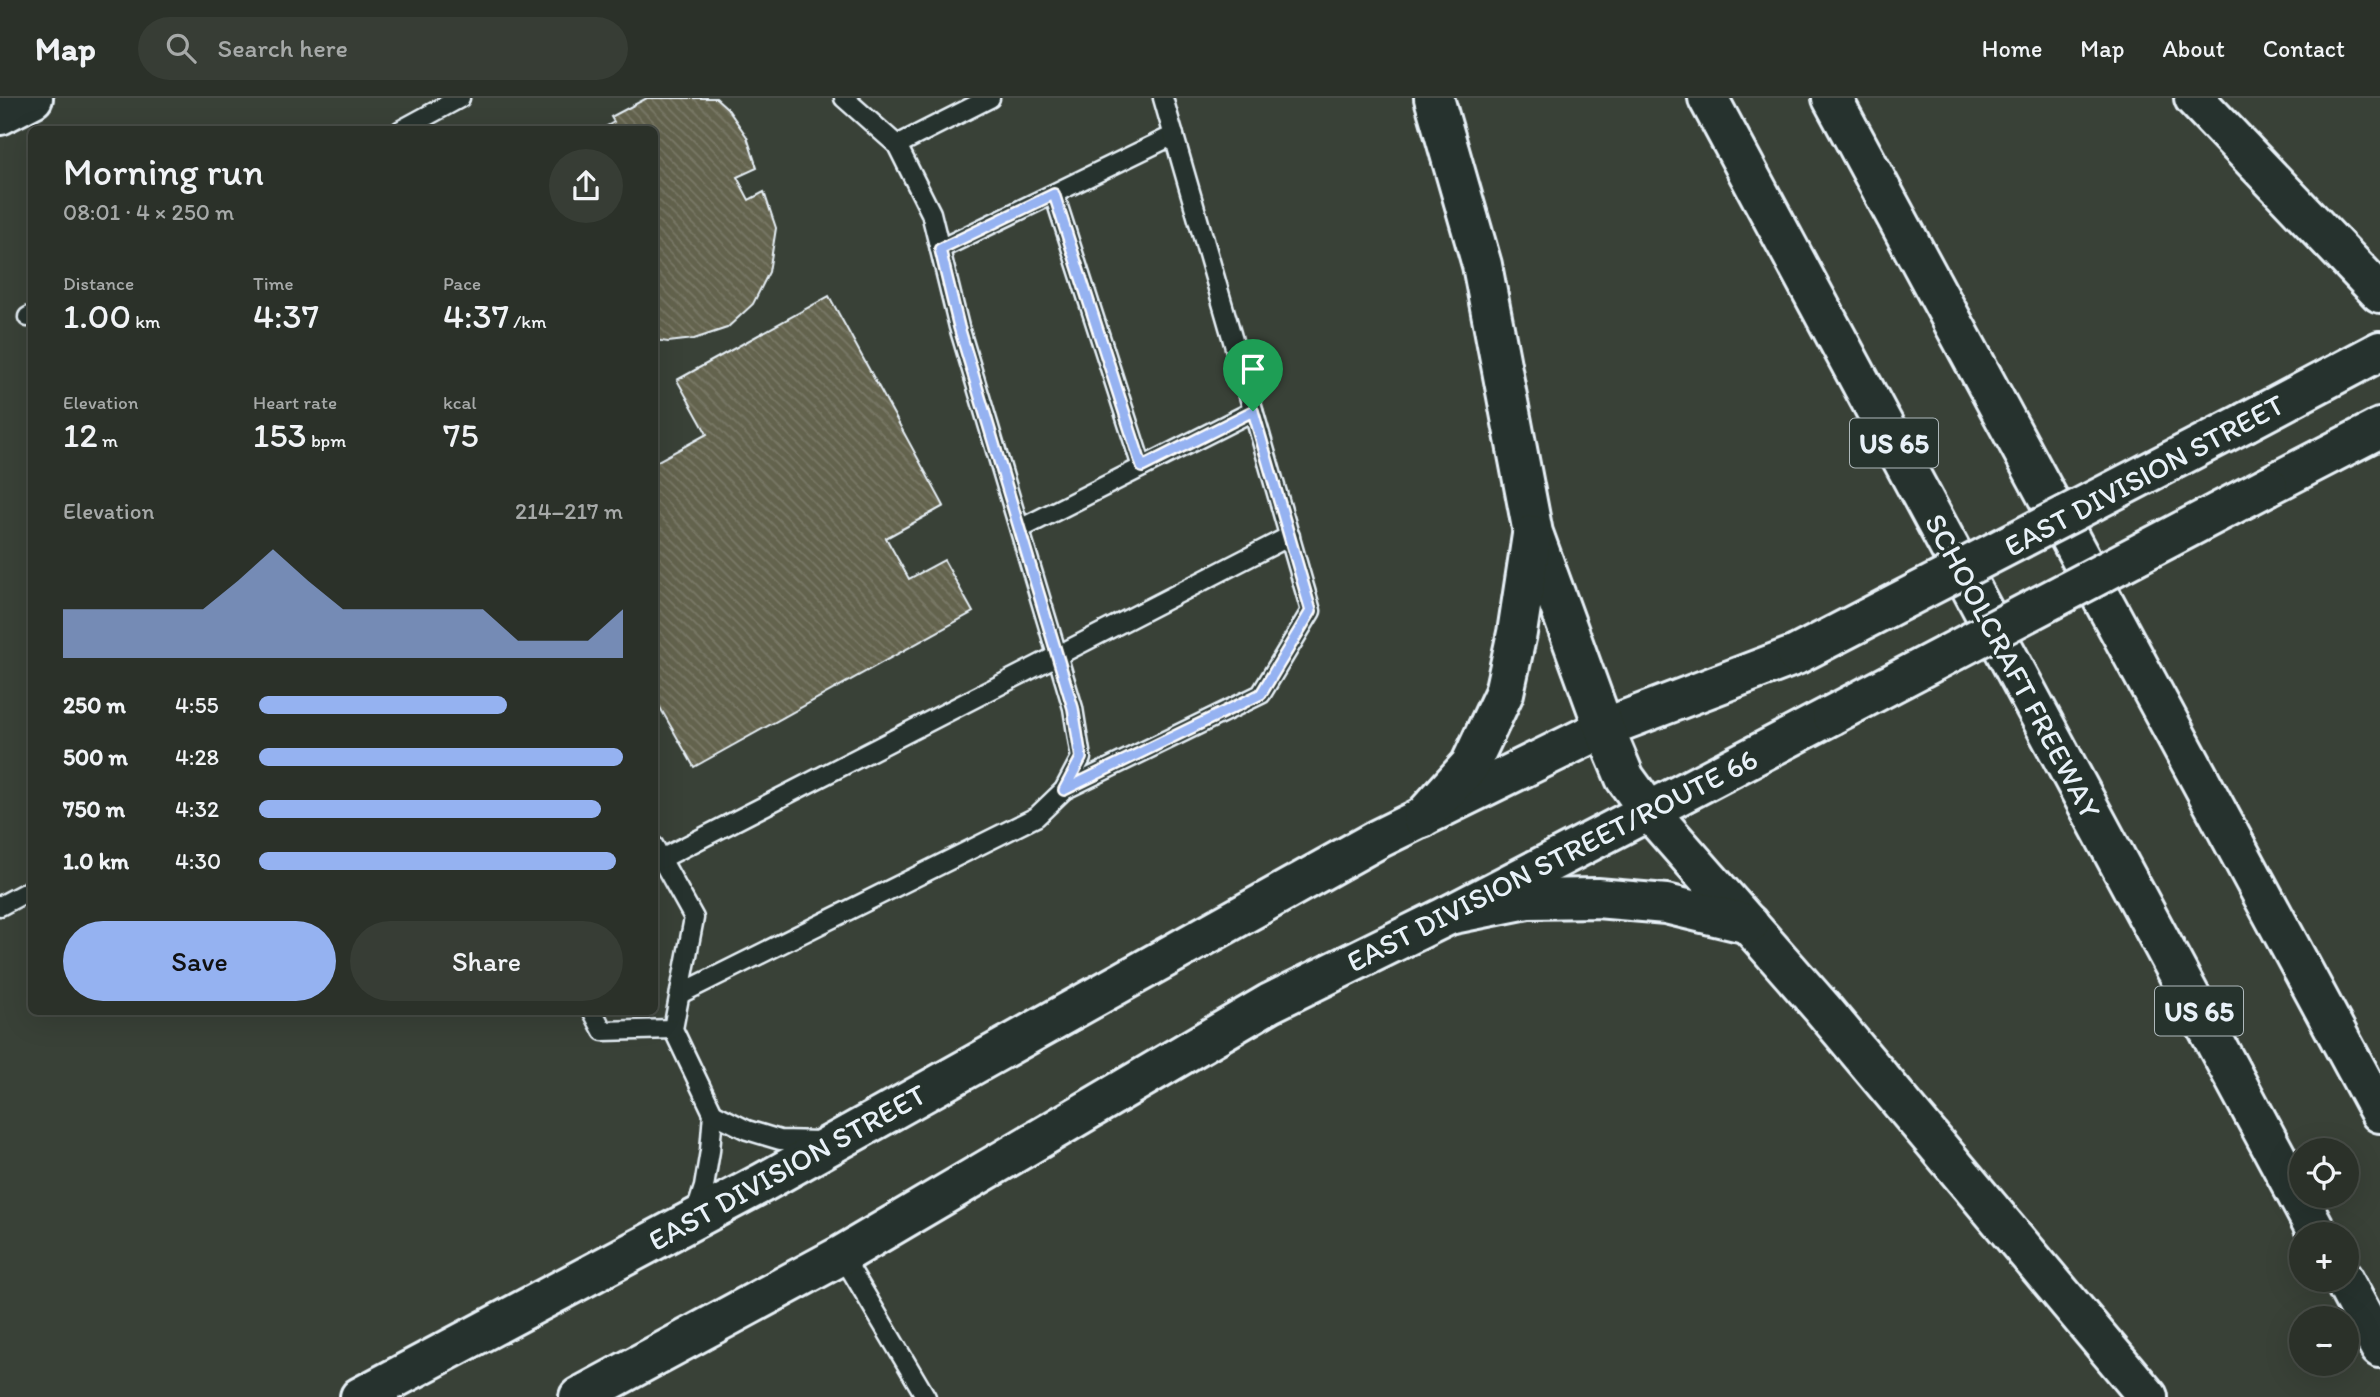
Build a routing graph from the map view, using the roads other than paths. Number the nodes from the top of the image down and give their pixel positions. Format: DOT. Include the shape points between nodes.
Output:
graph roads {
  1 [pos="33,98"];
  2 [pos="460,98"];
  3 [pos="844,98"];
  4 [pos="990,98"];
  5 [pos="1163,98"];
  6 [pos="1434,98"];
  7 [pos="1709,98"];
  8 [pos="1832,98"];
  9 [pos="2194,98"];
  10 [pos="0,115"];
  11 [pos="408,126"];
  12 [pos="1174,135"];
  13 [pos="897,145"];
  14 [pos="1054,194"];
  15 [pos="940,249"];
  16 [pos="2380,293"];
  17 [pos="2380,351"];
  18 [pos="1253,411"];
  19 [pos="2380,428"];
  20 [pos="1142,467"];
  21 [pos="1020,529"];
  22 [pos="1532,533"];
  23 [pos="1290,536"];
  24 [pos="1057,657"];
  25 [pos="1604,728"];
  26 [pos="1064,790"];
  27 [pos="1649,811"];
  28 [pos="1422,818"];
  29 [pos="658,853"];
  30 [pos="28,891"];
  31 [pos="0,906"];
  32 [pos="1449,915"];
  33 [pos="1749,924"];
  34 [pos="680,994"];
  35 [pos="595,1015"];
  36 [pos="673,1029"];
  37 [pos="713,1113"];
  38 [pos="2380,1113"];
  39 [pos="836,1141"];
  40 [pos="694,1219"];
  41 [pos="2313,1222"];
  42 [pos="842,1255"];
  43 [pos="2350,1292"];
  44 [pos="2380,1348"];
  45 [pos="360,1397"];
  46 [pos="579,1397"];
  47 [pos="926,1397"];
  48 [pos="2148,1397"];
  1 -- 10 [label="main road"];
  2 -- 11 [label="lane"];
  3 -- 13 [label="lane"];
  4 -- 13 [label="lane"];
  5 -- 12 [label="lane"];
  6 -- 22 [label="main road" via="1482,265"];
  7 -- 41 [label="main road, SCHOOLCRAFT FREEWAY / US 65"];
  8 -- 38 [label="main road"];
  9 -- 16 [label="main road"];
  12 -- 14 [label="lane"];
  12 -- 18 [label="lane"];
  13 -- 15 [label="lane" via="931,213"];
  14 -- 15 [label="lane"];
  14 -- 20 [label="lane"];
  15 -- 21 [label="lane"];
  17 -- 25 [label="main road, EAST DIVISION STREET, bridge" via="1796,655"];
  18 -- 20 [label="lane"];
  18 -- 23 [label="lane"];
  19 -- 27 [label="main road, EAST DIVISION STREET/ROUTE 66, bridge"];
  20 -- 21 [label="lane"];
  21 -- 24 [label="lane"];
  22 -- 25 [label="main road"];
  22 -- 28 [label="main road" via="1504,692 1469,765"];
  23 -- 24 [label="lane"];
  23 -- 26 [label="lane" via="1311,611 1261,694"];
  24 -- 26 [label="lane" via="1073,708 1081,758"];
  24 -- 29 [label="lane"];
  25 -- 27 [label="main road" via="1625,778"];
  25 -- 28 [label="main road"];
  26 -- 34 [label="lane" via="1036,817"];
  27 -- 32 [label="main road, EAST DIVISION STREET/ROUTE 66"];
  27 -- 33 [label="main road"];
  28 -- 39 [label="main road, EAST DIVISION STREET"];
  29 -- 34 [label="lane" via="694,919"];
  30 -- 31 [label="lane"];
  32 -- 33 [label="main road" via="1528,899 1597,898 1666,904"];
  32 -- 42 [label="main road, EAST DIVISION STREET/ROUTE 66" via="1270,1003"];
  33 -- 48 [label="main road"];
  34 -- 36 [label="lane"];
  35 -- 36 [label="lane" via="603,1031"];
  36 -- 37 [label="lane"];
  37 -- 39 [label="lane" via="780,1140"];
  37 -- 40 [label="lane" via="704,1187"];
  39 -- 40 [label="main road, EAST DIVISION STREET"];
  40 -- 45 [label="main road, EAST DIVISION STREET"];
  42 -- 46 [label="main road"];
  42 -- 47 [label="lane"];
  43 -- 44 [label="main road"];
}
